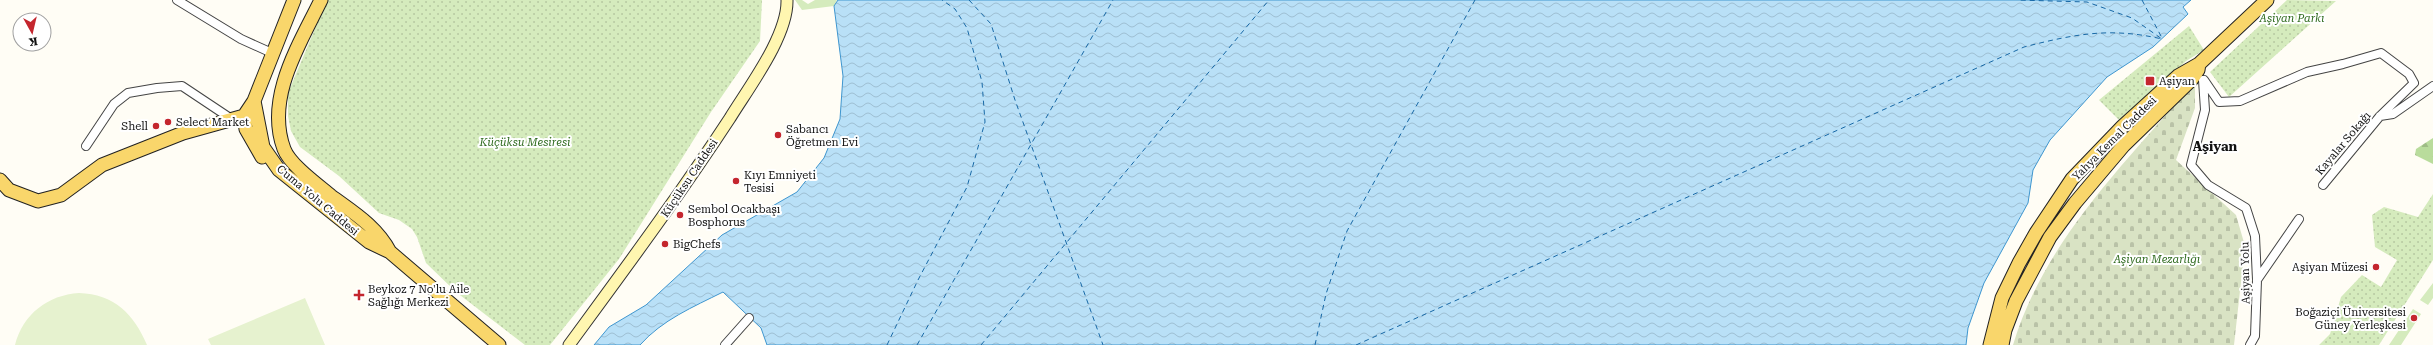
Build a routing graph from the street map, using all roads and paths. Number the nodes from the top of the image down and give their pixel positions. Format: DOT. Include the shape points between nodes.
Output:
graph roads {
  1 [pos="177,0"];
  2 [pos="294,0"];
  3 [pos="321,0"];
  4 [pos="787,0"];
  5 [pos="2267,0"];
  6 [pos="272,52"];
  7 [pos="2199,64"];
  8 [pos="2204,80"];
  9 [pos="2433,86"];
  10 [pos="254,101"];
  11 [pos="244,116"];
  12 [pos="2380,116"];
  13 [pos="230,118"];
  14 [pos="86,146"];
  15 [pos="284,150"];
  16 [pos="273,162"];
  17 [pos="0,180"];
  18 [pos="2322,184"];
  19 [pos="2299,218"];
  20 [pos="390,252"];
  21 [pos="2257,280"];
  22 [pos="749,318"];
  23 [pos="479,328"];
  24 [pos="483,345"];
  25 [pos="499,345"];
  26 [pos="569,345"];
  27 [pos="725,345"];
  28 [pos="1990,345"];
  29 [pos="2002,345"];
  30 [pos="2250,345"];
  1 -- 6 [label="street" via="241,39"];
  2 -- 6 [label="main road"];
  3 -- 15 [label="main road, Cuma Yolu Caddesi" via="289,66 278,108"];
  4 -- 26 [label="street, Küçüksu Caddesi" via="787,14 764,65 687,183"];
  5 -- 7 [label="main road"];
  6 -- 10 [label="main road"];
  7 -- 8 [label="street, Aşiyan Yolu"];
  7 -- 28 [label="main road, Yahya Kemal Caddesi" via="2178,76 2123,126 2059,197 2029,245 2006,291 1994,324"];
  7 -- 29 [label="main road, Yahya Kemal Caddesi" via="2192,79 2124,145 2092,181 2050,237 2009,317"];
  8 -- 12 [label="street, Kayalar Sokağı" via="2220,102 2240,101 2307,72 2381,53 2409,74 2414,83"];
  8 -- 21 [label="street, Aşiyan Yolu" via="2205,110 2191,165 2208,186 2246,208 2255,236"];
  9 -- 12 [label="street, Kayalar Sokağı" via="2393,114"];
  10 -- 11 [label="main road"];
  10 -- 16 [label="main road, Cuma Yolu Caddesi" via="264,147"];
  11 -- 13 [label="main road"];
  11 -- 16 [label="main road" via="246,129 254,145 263,158"];
  12 -- 18 [label="street, Kayalar Sokağı"];
  13 -- 14 [label="street" via="182,86 128,93 114,104"];
  13 -- 17 [label="main road" via="183,133 102,165 61,196 38,201 9,190"];
  15 -- 16 [label="main road" via="281,160"];
  15 -- 20 [label="main road, Cuma Yolu Caddesi" via="316,184 380,235"];
  16 -- 20 [label="main road, Cuma Yolu Caddesi" via="279,170 369,242"];
  19 -- 21 [label="street"];
  20 -- 23 [label="main road, Cuma Yolu Caddesi"];
  21 -- 30 [label="street, Aşiyan Yolu" via="2255,336"];
  22 -- 27 [label="street"];
  23 -- 24 [label="main road"];
  23 -- 25 [label="main road, Cuma Yolu Caddesi"];
}
